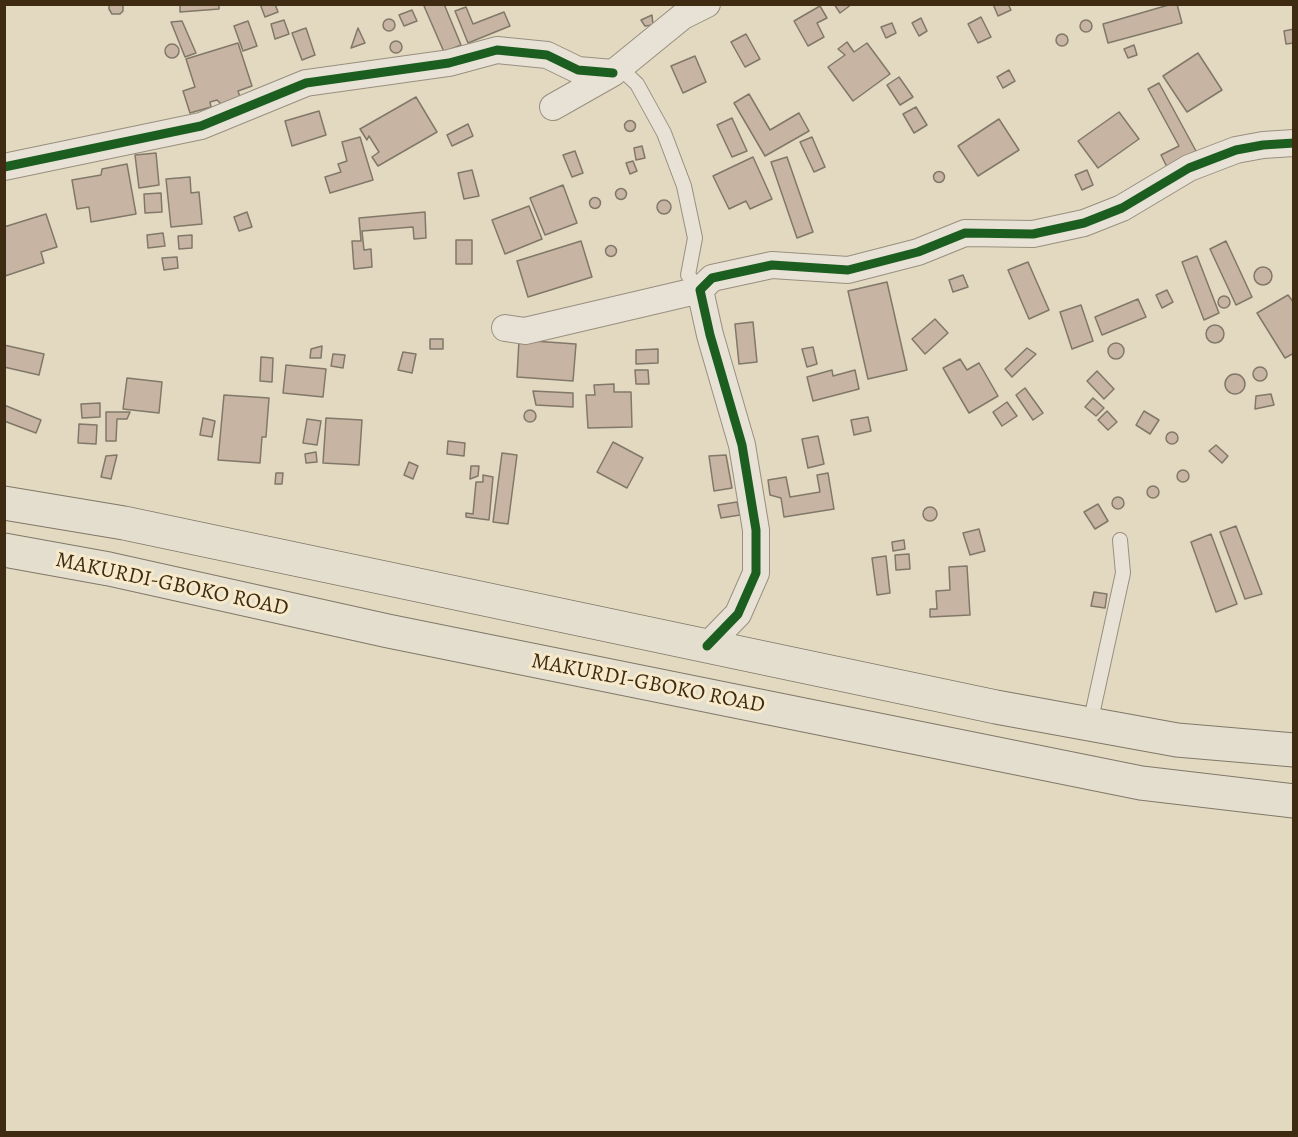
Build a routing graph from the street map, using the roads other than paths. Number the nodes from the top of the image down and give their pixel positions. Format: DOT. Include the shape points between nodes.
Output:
graph roads {
  1 [pos="707,4"];
  2 [pos="616,70"];
  3 [pos="553,107"];
  4 [pos="1293,143"];
  5 [pos="4,167"];
  6 [pos="700,290"];
  7 [pos="505,328"];
  8 [pos="4,503"];
  9 [pos="1120,540"];
  10 [pos="4,550"];
  11 [pos="707,646"];
  12 [pos="1090,724"];
  13 [pos="1293,750"];
  14 [pos="1293,801"];
  1 -- 2 [label="street" via="683,16"];
  2 -- 3 [label="street"];
  2 -- 5 [label="street" via="578,70 547,55 497,50 449,63 306,83 201,126"];
  2 -- 6 [label="lane" via="637,84 664,133 684,186 695,238 688,275"];
  4 -- 6 [label="street" via="1236,150 1189,168 1122,208 1084,223 1033,234 965,233 918,252 848,270 772,266 712,278"];
  6 -- 7 [label="street" via="525,331"];
  6 -- 11 [label="street" via="742,445 756,530 756,573 738,614"];
  8 -- 11 [label="main road" via="124,523"];
  9 -- 12 [label="lane" via="1124,573"];
  10 -- 14 [label="main road, MAKURDI-GBOKO ROAD" via="110,569 388,632 1141,783"];
  11 -- 12 [label="main road"];
  12 -- 13 [label="main road" via="1177,740"];
}
